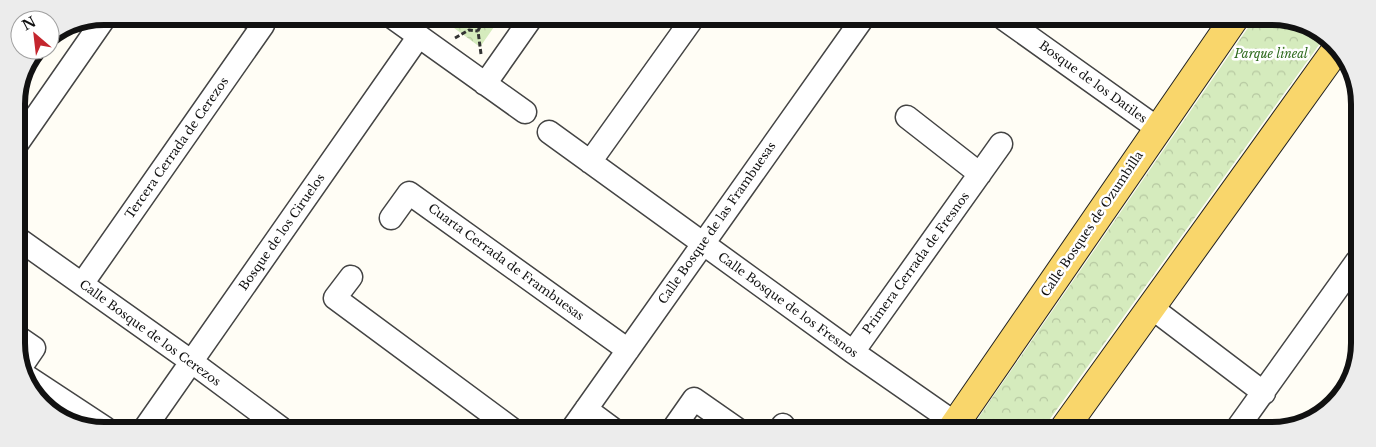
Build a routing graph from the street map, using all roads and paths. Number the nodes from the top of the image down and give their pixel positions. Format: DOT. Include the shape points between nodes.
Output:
graph roads {
  1 [pos="263,25"];
  2 [pos="403,25"];
  3 [pos="527,25"];
  4 [pos="688,25"];
  5 [pos="858,25"];
  6 [pos="1012,25"];
  7 [pos="1230,25"];
  8 [pos="99,26"];
  9 [pos="419,36"];
  10 [pos="1333,54"];
  11 [pos="486,84"];
  12 [pos="525,112"];
  13 [pos="907,117"];
  14 [pos="1157,128"];
  15 [pos="25,132"];
  16 [pos="549,132"];
  17 [pos="1001,144"];
  18 [pos="590,162"];
  19 [pos="980,174"];
  20 [pos="391,218"];
  21 [pos="25,244"];
  22 [pos="703,244"];
  23 [pos="1351,270"];
  24 [pos="351,277"];
  25 [pos="82,284"];
  26 [pos="1152,308"];
  27 [pos="25,342"];
  28 [pos="628,350"];
  29 [pos="853,352"];
  30 [pos="27,359"];
  31 [pos="192,362"];
  32 [pos="37,383"];
  33 [pos="1264,393"];
  34 [pos="586,409"];
  35 [pos="93,421"];
  36 [pos="149,422"];
  37 [pos="273,422"];
  38 [pos="503,422"];
  39 [pos="577,422"];
  40 [pos="604,422"];
  41 [pos="678,422"];
  42 [pos="728,422"];
  43 [pos="946,422"];
  44 [pos="956,422"];
  45 [pos="1069,422"];
  46 [pos="1242,422"];
  1 -- 25 [label="street, Tercera Cerrada de Cerezos"];
  2 -- 9 [label="street"];
  3 -- 11 [label="street"];
  4 -- 18 [label="street"];
  5 -- 22 [label="street, Calle Bosque de las Frambuesas"];
  6 -- 14 [label="street, Bosque de los Datiles"];
  7 -- 14 [label="main road, Calle Bosques de Ozumbilla"];
  8 -- 15 [label="street"];
  9 -- 11 [label="street"];
  9 -- 31 [label="street, Bosque de los Ciruelos"];
  10 -- 26 [label="main road"];
  11 -- 12 [label="street"];
  13 -- 19 [label="street"];
  14 -- 44 [label="main road, Calle Bosques de Ozumbilla"];
  16 -- 18 [label="street, Calle Bosque de los Fresnos"];
  17 -- 19 [label="street, Primera Cerrada de Fresnos"];
  18 -- 22 [label="street, Calle Bosque de los Fresnos"];
  19 -- 29 [label="street, Primera Cerrada de Fresnos"];
  20 -- 28 [label="street, Cuarta Cerrada de Frambuesas" via="409,193"];
  21 -- 25 [label="street, Calle Bosque de los Cerezos"];
  22 -- 28 [label="street, Calle Bosque de las Frambuesas"];
  22 -- 29 [label="street, Calle Bosque de los Fresnos"];
  23 -- 33 [label="street"];
  24 -- 38 [label="street" via="335,298"];
  25 -- 31 [label="street, Calle Bosque de los Cerezos"];
  26 -- 33 [label="street"];
  26 -- 45 [label="main road"];
  27 -- 30 [label="street" via="34,348"];
  28 -- 34 [label="street, Calle Bosque de las Frambuesas"];
  29 -- 43 [label="street, Calle Bosque de los Fresnos"];
  31 -- 36 [label="street, Bosque de los Ciruelos"];
  31 -- 37 [label="street, Calle Bosque de los Cerezos"];
  32 -- 35 [label="street"];
  33 -- 46 [label="street"];
  34 -- 39 [label="street, Calle Bosque de las Frambuesas"];
  34 -- 40 [label="street"];
  41 -- 42 [label="street" via="694,399"];
}
